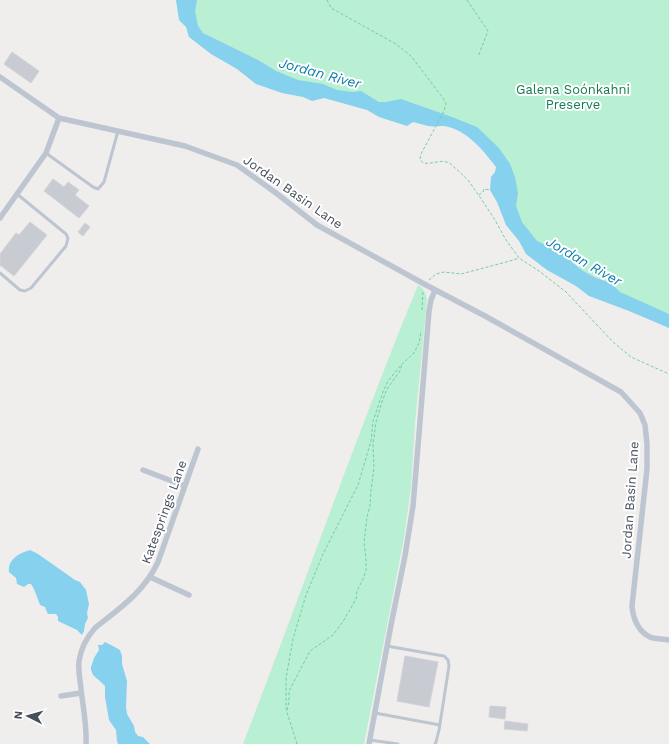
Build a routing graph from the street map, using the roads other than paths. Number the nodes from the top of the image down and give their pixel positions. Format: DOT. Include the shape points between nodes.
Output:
graph roads {
  1 [pos="0,77"];
  2 [pos="59,118"];
  3 [pos="118,131"];
  4 [pos="46,153"];
  5 [pos="17,194"];
  6 [pos="0,218"];
  7 [pos="0,273"];
  8 [pos="435,290"];
  9 [pos="198,450"];
  10 [pos="143,470"];
  11 [pos="186,486"];
  12 [pos="150,577"];
  13 [pos="189,595"];
  14 [pos="669,640"];
  15 [pos="387,646"];
  16 [pos="81,693"];
  17 [pos="61,696"];
  18 [pos="375,713"];
  19 [pos="440,725"];
  20 [pos="370,742"];
  21 [pos="86,744"];
  22 [pos="398,744"];
  23 [pos="435,744"];
  1 -- 2 [label="street"];
  2 -- 3 [label="street, Jordan Basin Lane"];
  2 -- 4 [label="street"];
  3 -- 4 [label="lane" via="104,182 98,189"];
  3 -- 8 [label="street, Jordan Basin Lane" via="186,146 237,165 317,225"];
  4 -- 5 [label="street"];
  5 -- 6 [label="street"];
  5 -- 7 [label="lane" via="68,238 66,246 25,291 20,290"];
  8 -- 14 [label="street, Jordan Basin Lane" via="621,392 640,413 648,444 633,614 642,632 653,638"];
  8 -- 15 [label="street" via="429,311 413,506"];
  9 -- 11 [label="street, Katesprings Lane"];
  10 -- 11 [label="street"];
  11 -- 12 [label="street, Katesprings Lane"];
  12 -- 13 [label="street"];
  12 -- 16 [label="street, Katesprings Lane" via="139,591 95,628 86,640 79,660"];
  15 -- 18 [label="street"];
  15 -- 19 [label="lane" via="444,656 448,660"];
  16 -- 17 [label="street"];
  16 -- 21 [label="street, Katesprings Lane"];
  18 -- 19 [label="lane"];
  18 -- 20 [label="street"];
  19 -- 23 [label="lane"];
  20 -- 22 [label="lane"];
}
